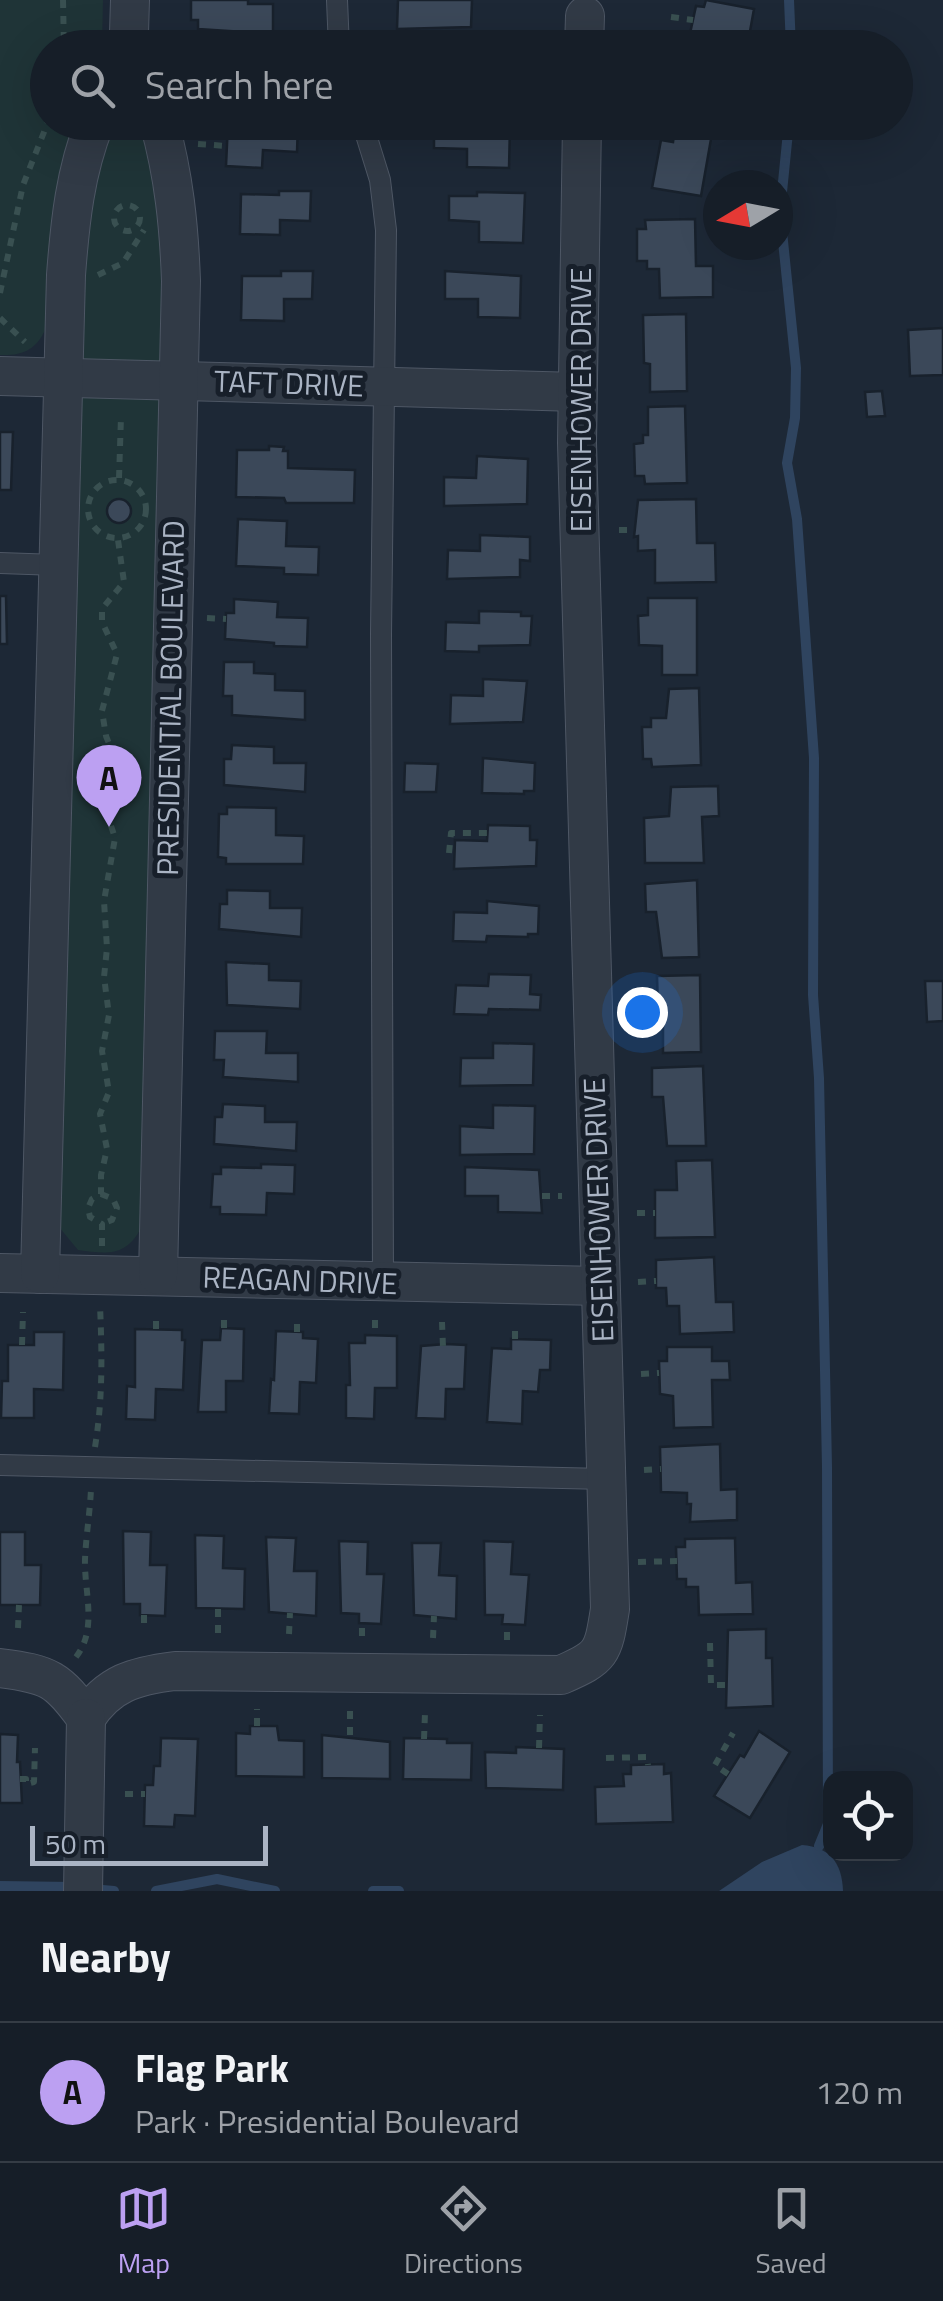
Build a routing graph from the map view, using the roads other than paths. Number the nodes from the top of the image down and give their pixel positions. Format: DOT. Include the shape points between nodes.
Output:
graph roads {
  1 [pos="337,0"];
  2 [pos="338,30"];
  3 [pos="88,140"];
  4 [pos="173,140"];
  5 [pos="368,140"];
  6 [pos="582,140"];
  7 [pos="0,376"];
  8 [pos="63,378"];
  9 [pos="178,380"];
  10 [pos="382,386"];
  11 [pos="577,392"];
  12 [pos="0,563"];
  13 [pos="57,565"];
  14 [pos="0,1273"];
  15 [pos="40,1274"];
  16 [pos="158,1276"];
  17 [pos="383,1283"];
  18 [pos="600,1286"];
  19 [pos="0,1464"];
  20 [pos="606,1479"];
  21 [pos="0,1668"];
  22 [pos="86,1718"];
  23 [pos="83,1891"];
  1 -- 2 [label="lane"];
  3 -- 8 [label="street" via="71,209"];
  4 -- 9 [label="street, PRESIDENTIAL BOULEVARD"];
  5 -- 10 [label="lane" via="385,211"];
  6 -- 11 [label="street, EISENHOWER DRIVE"];
  7 -- 8 [label="street, TAFT DRIVE"];
  8 -- 9 [label="street, TAFT DRIVE"];
  8 -- 13 [label="street"];
  9 -- 10 [label="street, TAFT DRIVE"];
  9 -- 16 [label="street, PRESIDENTIAL BOULEVARD"];
  10 -- 11 [label="street, TAFT DRIVE"];
  10 -- 17 [label="lane"];
  11 -- 18 [label="street, EISENHOWER DRIVE"];
  12 -- 13 [label="lane"];
  13 -- 15 [label="street"];
  14 -- 15 [label="street, REAGAN DRIVE"];
  15 -- 16 [label="street, REAGAN DRIVE"];
  16 -- 17 [label="street, REAGAN DRIVE"];
  17 -- 18 [label="street, REAGAN DRIVE"];
  18 -- 20 [label="street, EISENHOWER DRIVE"];
  19 -- 20 [label="lane"];
  20 -- 22 [label="street, EISENHOWER DRIVE" via="610,1609 592,1662 561,1675 525,1676 175,1671 116,1684"];
  21 -- 22 [label="street" via="61,1684"];
  22 -- 23 [label="street"];
}
